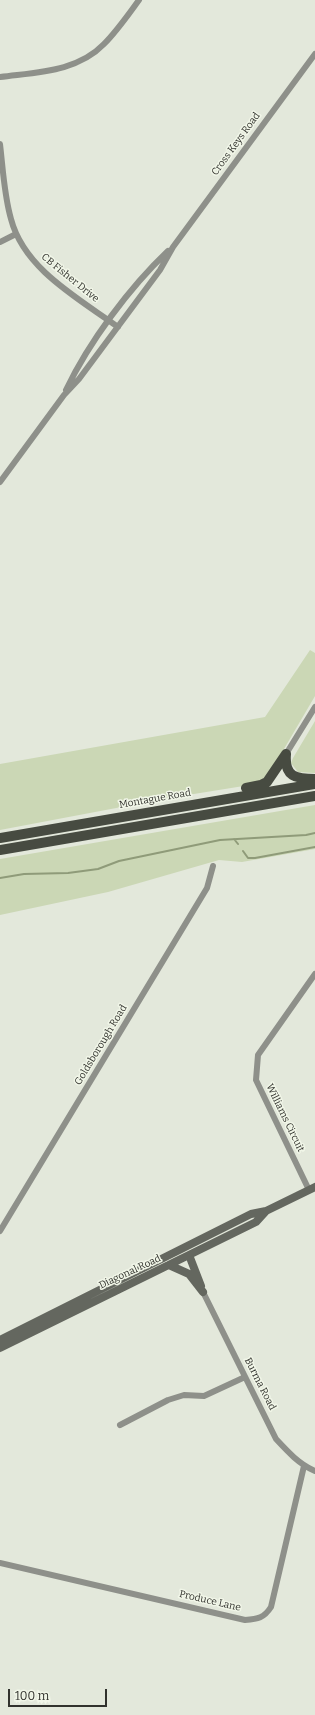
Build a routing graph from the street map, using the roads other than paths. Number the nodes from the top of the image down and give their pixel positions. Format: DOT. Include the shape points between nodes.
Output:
graph roads {
  1 [pos="139,0"];
  2 [pos="315,54"];
  3 [pos="0,77"];
  4 [pos="0,144"];
  5 [pos="16,234"];
  6 [pos="0,242"];
  7 [pos="173,247"];
  8 [pos="109,321"];
  9 [pos="118,327"];
  10 [pos="64,395"];
  11 [pos="0,482"];
  12 [pos="315,707"];
  13 [pos="286,754"];
  14 [pos="315,779"];
  15 [pos="315,784"];
  16 [pos="315,796"];
  17 [pos="199,804"];
  18 [pos="0,838"];
  19 [pos="0,850"];
  20 [pos="213,866"];
  21 [pos="315,974"];
  22 [pos="312,1188"];
  23 [pos="266,1211"];
  24 [pos="0,1231"];
  25 [pos="168,1255"];
  26 [pos="189,1255"];
  27 [pos="169,1265"];
  28 [pos="203,1292"];
  29 [pos="2,1337"];
  30 [pos="0,1348"];
  31 [pos="245,1377"];
  32 [pos="120,1425"];
  33 [pos="304,1466"];
  34 [pos="315,1471"];
  35 [pos="0,1563"];
  1 -- 3 [label="street" via="106,43 82,60 55,70"];
  2 -- 7 [label="street, Cross Keys Road"];
  4 -- 5 [label="street, CB Fisher Drive" via="9,212"];
  5 -- 6 [label="street"];
  5 -- 8 [label="street, CB Fisher Drive" via="24,250 38,267"];
  7 -- 8 [label="street, Cross Keys Road" via="139,280"];
  7 -- 9 [label="street, Cross Keys Road" via="160,270"];
  8 -- 9 [label="street, CB Fisher Drive"];
  8 -- 10 [label="street, Cross Keys Road" via="86,352"];
  9 -- 10 [label="street, Cross Keys Road"];
  10 -- 11 [label="street, Cross Keys Road"];
  12 -- 13 [label="street"];
  13 -- 14 [label="main road" via="286,765 293,776"];
  13 -- 17 [label="main road" via="264,784 237,790"];
  15 -- 17 [label="main road, Montague Road"];
  16 -- 19 [label="main road"];
  17 -- 18 [label="main road, Montague Road"];
  20 -- 24 [label="street, Goldsborough Road" via="206,888"];
  21 -- 22 [label="street, Williams Circuit" via="258,1055 256,1080"];
  22 -- 23 [label="street, Diagonal Road"];
  23 -- 25 [label="street, Diagonal Road" via="251,1214"];
  23 -- 26 [label="street, Diagonal Road" via="256,1222"];
  25 -- 26 [label="street"];
  25 -- 29 [label="street, Diagonal Road"];
  26 -- 27 [label="street, Diagonal Road"];
  26 -- 28 [label="street"];
  27 -- 28 [label="street" via="189,1274"];
  27 -- 30 [label="street, Diagonal Road"];
  28 -- 31 [label="street, Burma Road"];
  31 -- 32 [label="street" via="204,1396 184,1395 168,1400"];
  31 -- 33 [label="street, Burma Road" via="276,1439"];
  33 -- 34 [label="street, Burma Road"];
  33 -- 35 [label="street, Produce Lane" via="271,1607 266,1614 257,1619 245,1620"];
}
